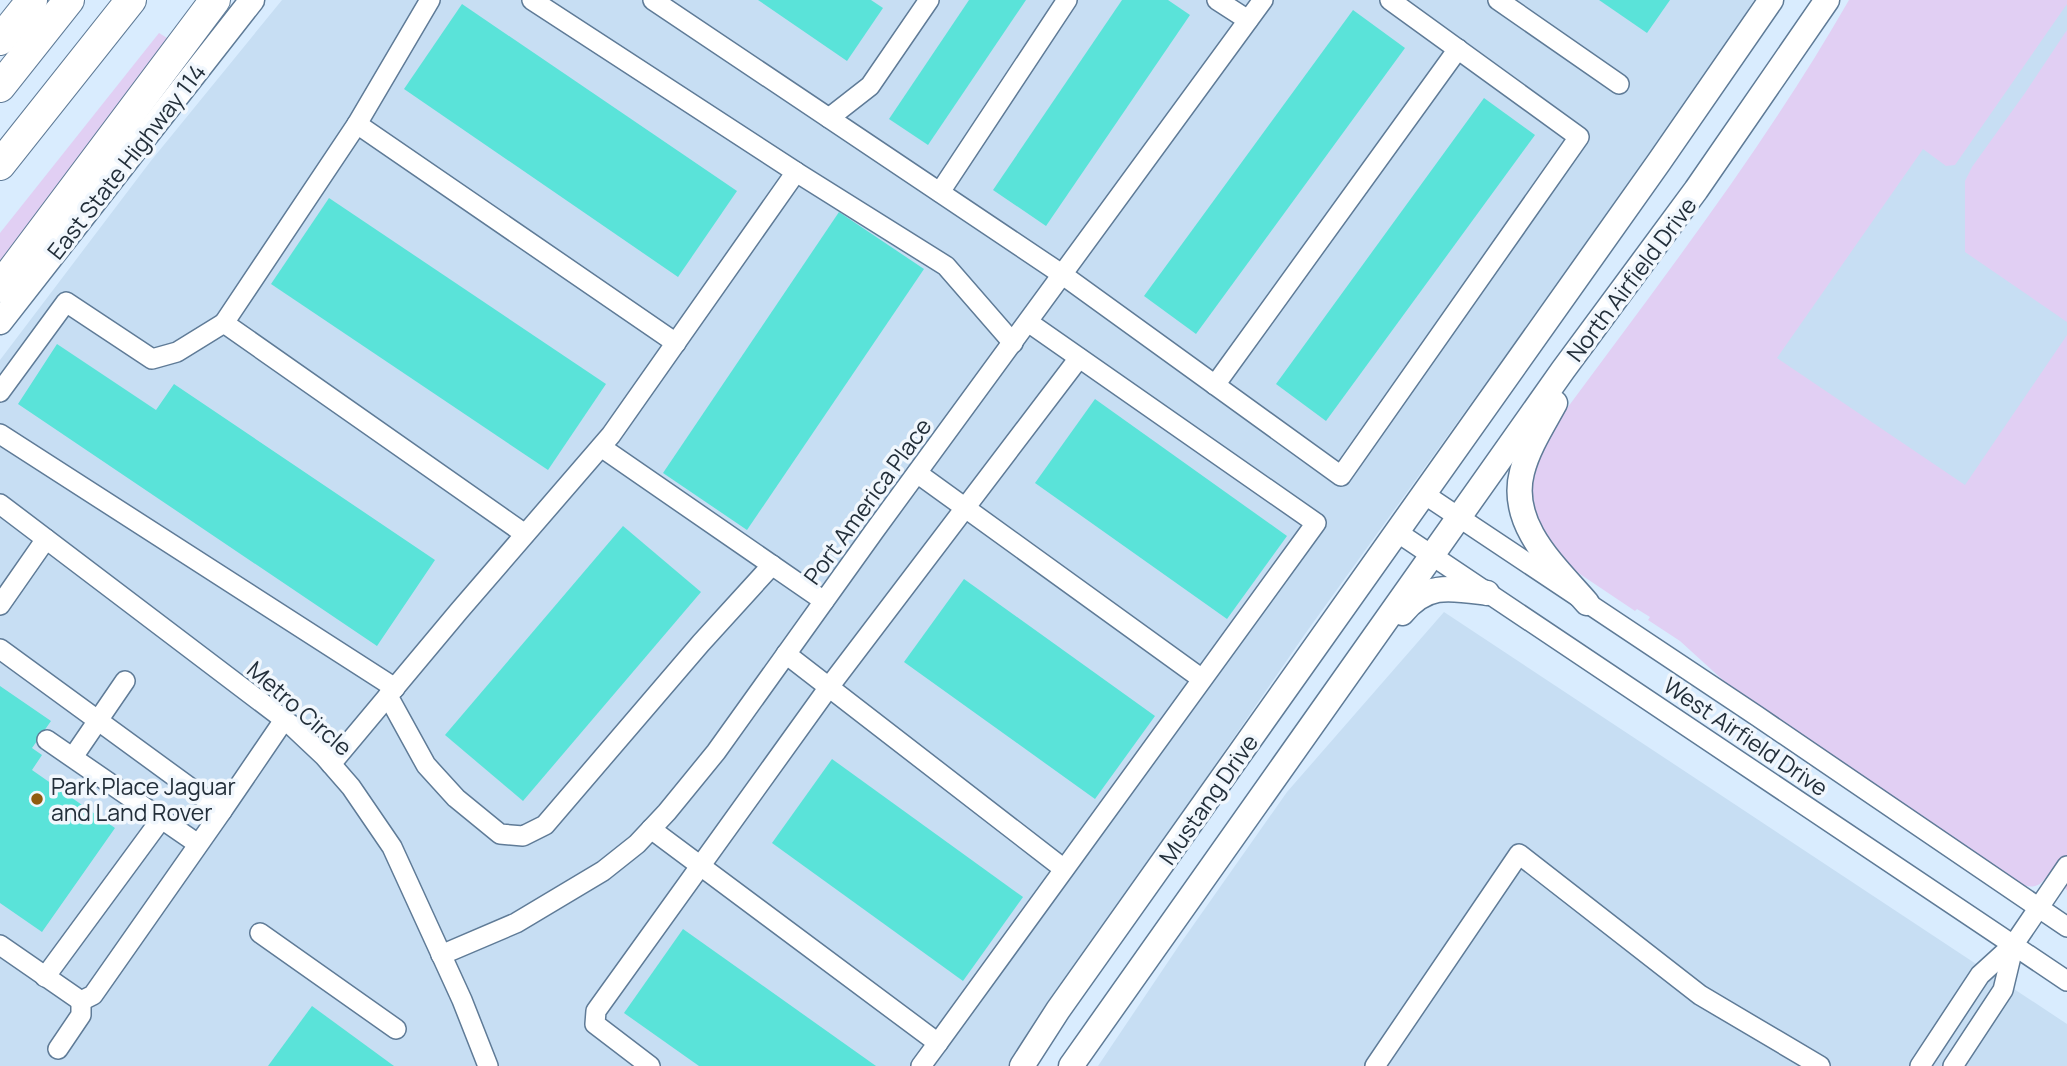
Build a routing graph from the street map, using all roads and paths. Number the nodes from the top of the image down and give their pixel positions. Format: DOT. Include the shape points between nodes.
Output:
graph roads {
  1 [pos="32,0"];
  2 [pos="69,0"];
  3 [pos="131,0"];
  4 [pos="215,0"];
  5 [pos="252,0"];
  6 [pos="430,0"];
  7 [pos="531,0"];
  8 [pos="653,0"];
  9 [pos="929,0"];
  10 [pos="1067,0"];
  11 [pos="1217,0"];
  12 [pos="1263,0"];
  13 [pos="1390,0"];
  14 [pos="1498,0"];
  15 [pos="1771,0"];
  16 [pos="1827,0"];
  17 [pos="1248,20"];
  18 [pos="0,40"];
  19 [pos="1458,50"];
  20 [pos="1619,84"];
  21 [pos="0,87"];
  22 [pos="829,118"];
  23 [pos="356,124"];
  24 [pos="0,165"];
  25 [pos="796,173"];
  26 [pos="940,192"];
  27 [pos="1063,275"];
  28 [pos="0,286"];
  29 [pos="1608,309"];
  30 [pos="0,322"];
  31 [pos="1028,322"];
  32 [pos="224,323"];
  33 [pos="1013,343"];
  34 [pos="676,344"];
  35 [pos="1079,358"];
  36 [pos="1215,385"];
  37 [pos="0,392"];
  38 [pos="0,434"];
  39 [pos="601,447"];
  40 [pos="917,473"];
  41 [pos="1424,494"];
  42 [pos="0,504"];
  43 [pos="965,508"];
  44 [pos="1458,516"];
  45 [pos="1396,532"];
  46 [pos="525,534"];
  47 [pos="46,539"];
  48 [pos="1431,555"];
  49 [pos="772,565"];
  50 [pos="1487,593"];
  51 [pos="824,601"];
  52 [pos="1587,603"];
  53 [pos="0,606"];
  54 [pos="0,649"];
  55 [pos="786,654"];
  56 [pos="1202,679"];
  57 [pos="125,681"];
  58 [pos="829,687"];
  59 [pos="391,692"];
  60 [pos="98,720"];
  61 [pos="284,720"];
  62 [pos="47,740"];
  63 [pos="1292,751"];
  64 [pos="73,757"];
  65 [pos="331,764"];
  66 [pos="222,811"];
  67 [pos="162,818"];
  68 [pos="651,829"];
  69 [pos="198,844"];
  70 [pos="2067,866"];
  71 [pos="701,867"];
  72 [pos="1064,869"];
  73 [pos="2039,907"];
  74 [pos="2067,927"];
  75 [pos="260,933"];
  76 [pos="2014,944"];
  77 [pos="0,945"];
  78 [pos="442,955"];
  79 [pos="45,977"];
  80 [pos="2067,981"];
  81 [pos="81,1001"];
  82 [pos="397,1029"];
  83 [pos="938,1042"];
  84 [pos="58,1049"];
  85 [pos="488,1066"];
  86 [pos="650,1066"];
  87 [pos="921,1066"];
  88 [pos="1021,1066"];
  89 [pos="1071,1066"];
  90 [pos="1376,1066"];
  91 [pos="1820,1066"];
  92 [pos="1920,1066"];
  93 [pos="1953,1066"];
  1 -- 18 [label="highway"];
  2 -- 21 [label="highway"];
  3 -- 24 [label="highway"];
  4 -- 28 [label="highway"];
  5 -- 30 [label="main road, East State Highway 114"];
  6 -- 23 [label="street"];
  7 -- 25 [label="street"];
  8 -- 22 [label="street"];
  9 -- 22 [label="street" via="870,86"];
  10 -- 26 [label="street"];
  11 -- 17 [label="street"];
  12 -- 17 [label="street, Port America Place"];
  13 -- 19 [label="street"];
  14 -- 20 [label="street"];
  15 -- 41 [label="main road, North Airfield Drive"];
  16 -- 29 [label="main road, North Airfield Drive"];
  17 -- 27 [label="street, Port America Place"];
  19 -- 36 [label="street"];
  19 -- 36 [label="street" via="1579,137 1341,477"];
  22 -- 26 [label="street"];
  23 -- 32 [label="street"];
  23 -- 34 [label="street"];
  25 -- 33 [label="street" via="946,266"];
  25 -- 34 [label="street"];
  26 -- 27 [label="street"];
  27 -- 31 [label="street, Port America Place"];
  27 -- 36 [label="street"];
  29 -- 44 [label="main road, North Airfield Drive"];
  29 -- 52 [label="main road" via="1530,451 1518,501 1527,528 1543,552"];
  31 -- 33 [label="street, Port America Place"];
  31 -- 35 [label="street"];
  32 -- 37 [label="street" via="177,352 152,359 65,302"];
  32 -- 46 [label="street"];
  33 -- 40 [label="street, Port America Place"];
  34 -- 39 [label="street"];
  35 -- 43 [label="street"];
  35 -- 56 [label="street" via="1315,523"];
  38 -- 59 [label="street"];
  39 -- 46 [label="street"];
  39 -- 49 [label="street"];
  40 -- 43 [label="street"];
  40 -- 51 [label="street, Port America Place"];
  41 -- 44 [label="street, West Airfield Drive"];
  41 -- 45 [label="main road, North Airfield Drive"];
  42 -- 47 [label="street, Metro Circle"];
  43 -- 56 [label="street"];
  43 -- 58 [label="street"];
  44 -- 48 [label="main road, North Airfield Drive"];
  44 -- 52 [label="street, West Airfield Drive"];
  45 -- 48 [label="street, West Airfield Drive"];
  45 -- 88 [label="main road, Mustang Drive"];
  46 -- 59 [label="street"];
  47 -- 53 [label="street"];
  47 -- 61 [label="street, Metro Circle"];
  48 -- 50 [label="street, West Airfield Drive"];
  48 -- 63 [label="main road, Mustang Drive"];
  49 -- 51 [label="street"];
  49 -- 59 [label="street" via="545,825 523,836 500,834 456,798 426,765"];
  50 -- 63 [label="main road" via="1430,590 1410,603"];
  50 -- 76 [label="street, West Airfield Drive"];
  51 -- 55 [label="street, Port America Place"];
  52 -- 73 [label="street, West Airfield Drive"];
  54 -- 60 [label="street"];
  55 -- 58 [label="street"];
  55 -- 68 [label="street, Port America Place" via="716,752"];
  56 -- 72 [label="street"];
  57 -- 60 [label="street"];
  58 -- 71 [label="street"];
  58 -- 72 [label="street"];
  59 -- 65 [label="street"];
  60 -- 64 [label="street"];
  60 -- 66 [label="street"];
  61 -- 65 [label="street, Metro Circle"];
  61 -- 66 [label="street"];
  62 -- 64 [label="street"];
  63 -- 89 [label="main road, Mustang Drive"];
  64 -- 67 [label="street"];
  65 -- 78 [label="street, Metro Circle" via="392,847"];
  66 -- 69 [label="street"];
  67 -- 69 [label="street"];
  67 -- 79 [label="street"];
  68 -- 71 [label="street"];
  68 -- 78 [label="street, Port America Place" via="603,871 550,905"];
  69 -- 81 [label="street" via="93,995"];
  70 -- 73 [label="street"];
  71 -- 83 [label="street"];
  71 -- 86 [label="street" via="596,1011 596,1024"];
  72 -- 83 [label="street"];
  73 -- 74 [label="street, West Airfield Drive"];
  73 -- 76 [label="street"];
  75 -- 82 [label="street"];
  76 -- 80 [label="street, West Airfield Drive"];
  76 -- 92 [label="street" via="1980,975"];
  76 -- 93 [label="street" via="2003,990"];
  77 -- 79 [label="street"];
  78 -- 85 [label="street, Metro Circle"];
  79 -- 81 [label="street"];
  81 -- 84 [label="street" via="80,1015"];
  83 -- 87 [label="street"];
  90 -- 91 [label="street" via="1519,855 1700,995"];
}
